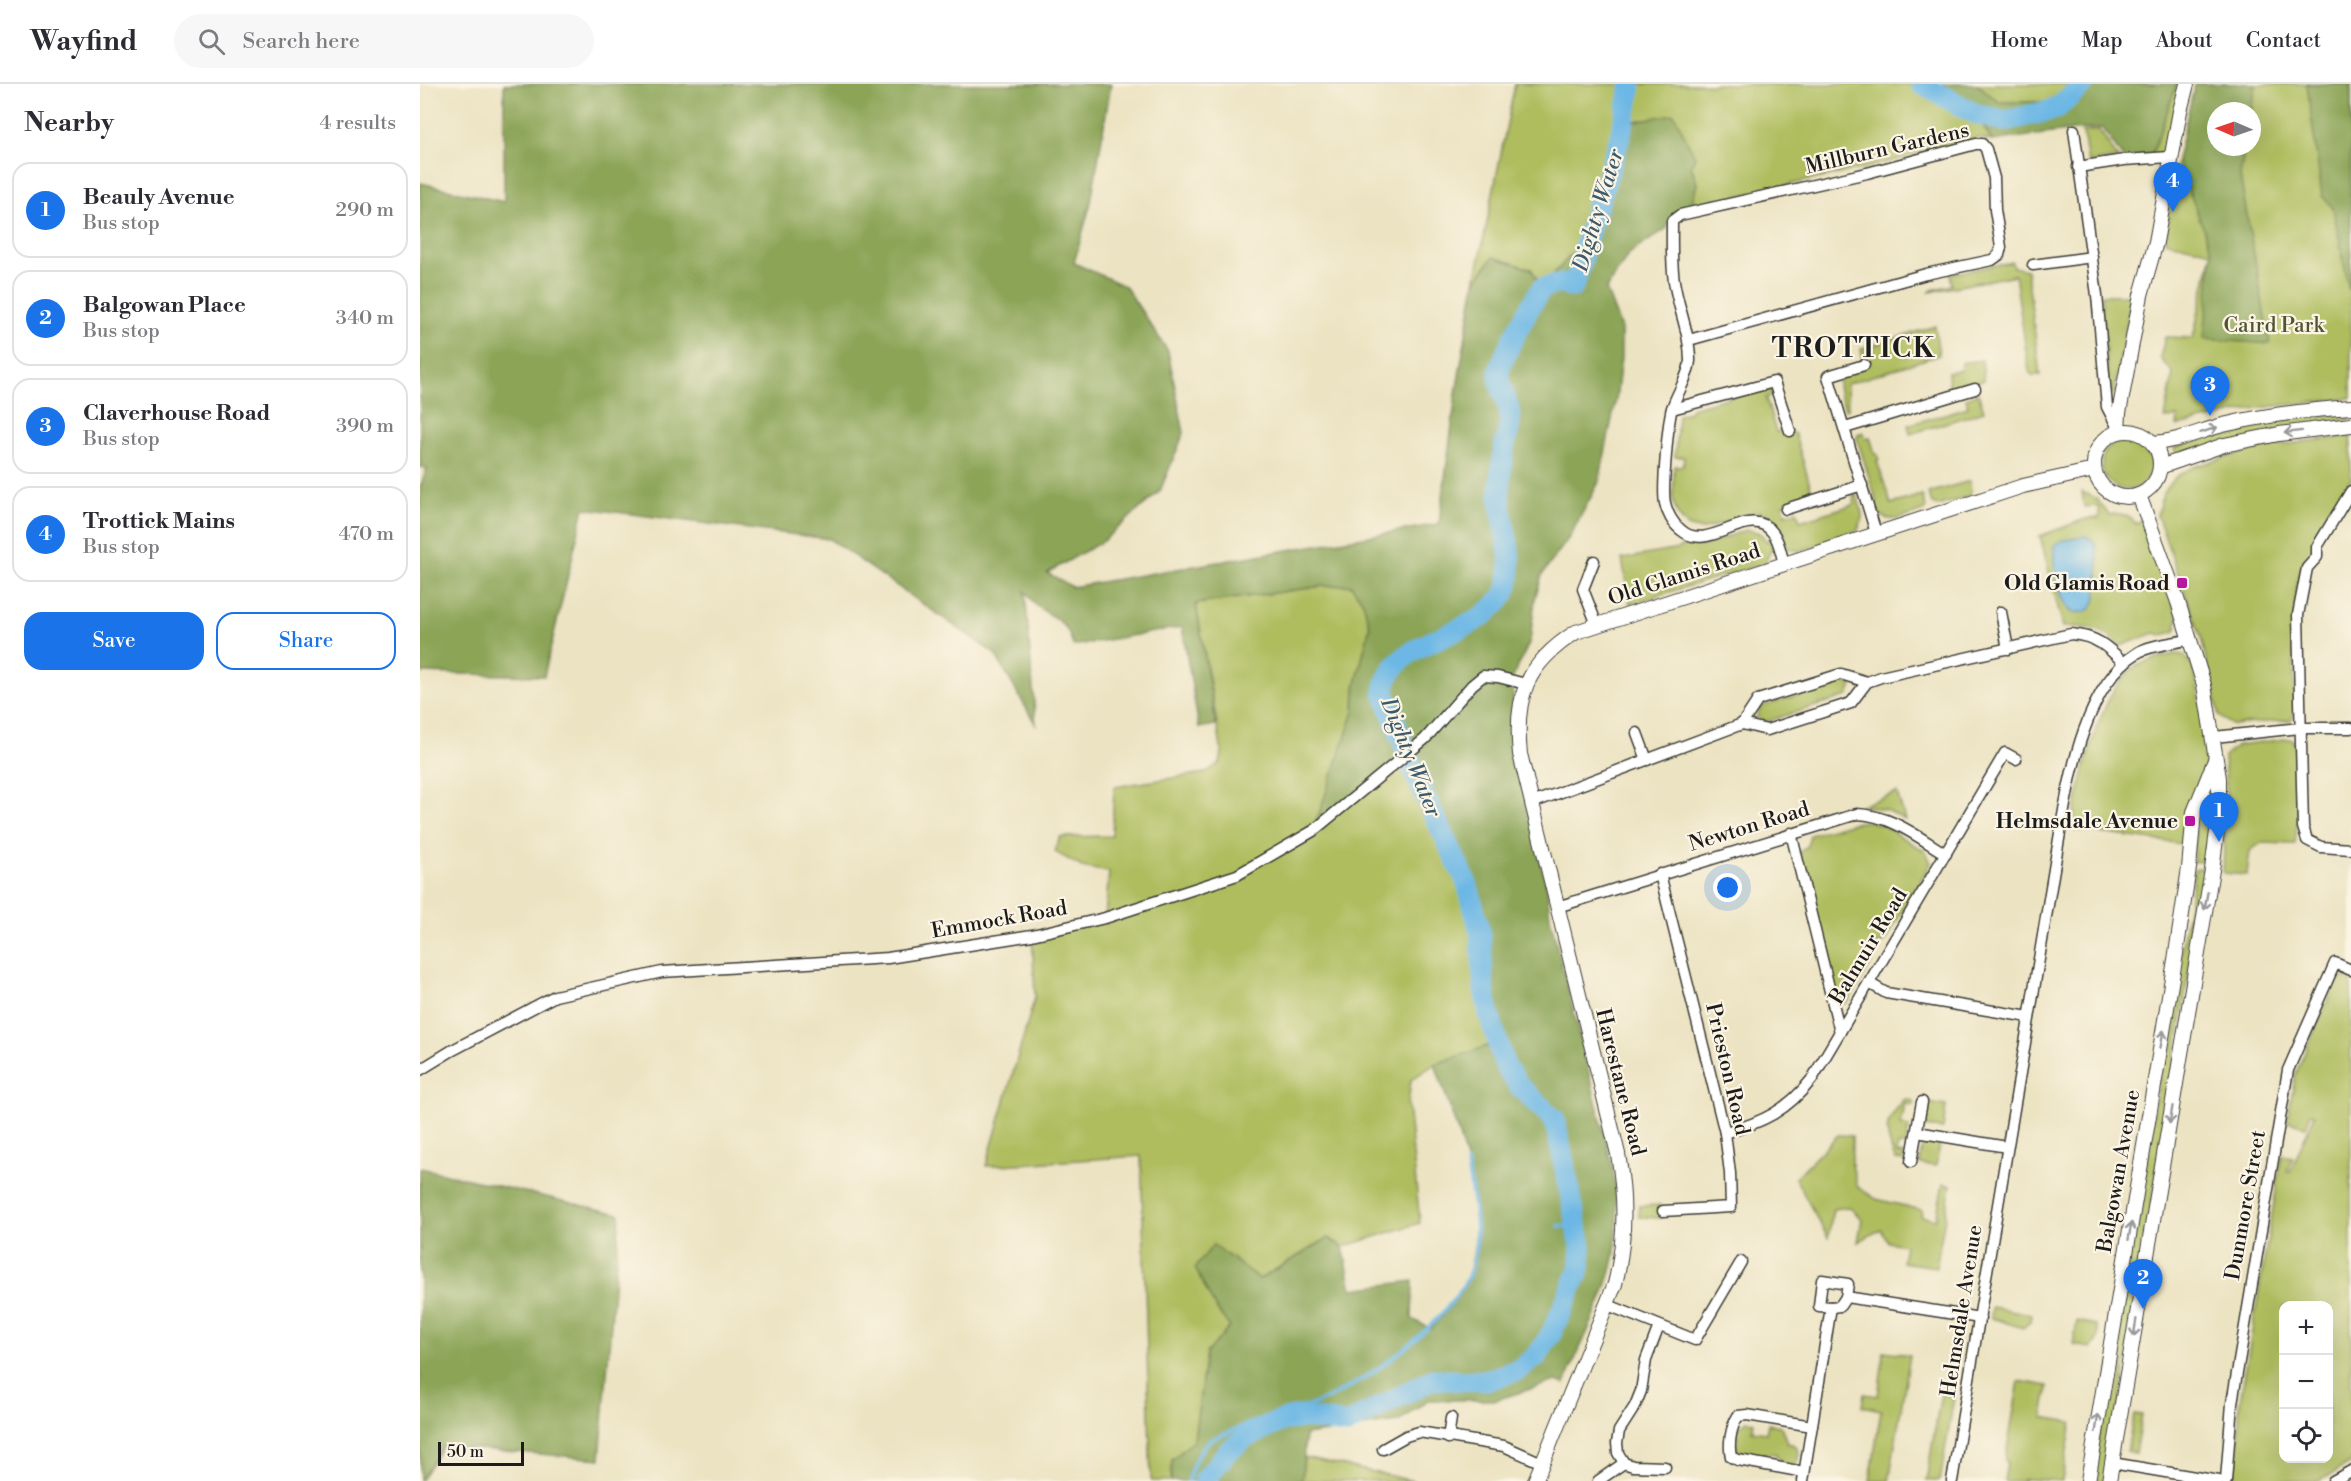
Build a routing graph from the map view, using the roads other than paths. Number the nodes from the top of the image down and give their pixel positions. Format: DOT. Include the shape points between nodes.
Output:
graph roads {
  1 [pos="2187,84"];
  2 [pos="2074,130"];
  3 [pos="2170,157"];
  4 [pos="2078,167"];
  5 [pos="2092,257"];
  6 [pos="2033,265"];
  7 [pos="1689,340"];
  8 [pos="1864,365"];
  9 [pos="1975,389"];
  10 [pos="2351,407"];
  11 [pos="1672,409"];
  12 [pos="2351,425"];
  13 [pos="1845,428"];
  14 [pos="2118,430"];
  15 [pos="1790,431"];
  16 [pos="2152,443"];
  17 [pos="2160,467"];
  18 [pos="2094,470"];
  19 [pos="1862,485"];
  20 [pos="2351,491"];
  21 [pos="2139,495"];
  22 [pos="1786,510"];
  23 [pos="1876,533"];
  24 [pos="1594,561"];
  25 [pos="1784,563"];
  26 [pos="2001,612"];
  27 [pos="1597,625"];
  28 [pos="2191,639"];
  29 [pos="2008,649"];
  30 [pos="2124,663"];
  31 [pos="1867,682"];
  32 [pos="1526,684"];
  33 [pos="1742,724"];
  34 [pos="2300,728"];
  35 [pos="2351,728"];
  36 [pos="1637,732"];
  37 [pos="2214,737"];
  38 [pos="2016,759"];
  39 [pos="1647,760"];
  40 [pos="2215,760"];
  41 [pos="1532,803"];
  42 [pos="1791,833"];
  43 [pos="2351,849"];
  44 [pos="1946,854"];
  45 [pos="2189,868"];
  46 [pos="2212,870"];
  47 [pos="1660,874"];
  48 [pos="1557,907"];
  49 [pos="2351,970"];
  50 [pos="1869,983"];
  51 [pos="2029,1017"];
  52 [pos="1840,1032"];
  53 [pos="420,1070"];
  54 [pos="1922,1102"];
  55 [pos="1917,1132"];
  56 [pos="1725,1133"];
  57 [pos="2007,1147"];
  58 [pos="1911,1162"];
  59 [pos="1663,1211"];
  60 [pos="1741,1262"];
  61 [pos="1846,1297"];
  62 [pos="1608,1305"];
  63 [pos="1831,1307"];
  64 [pos="1980,1318"];
  65 [pos="1659,1326"];
  66 [pos="1451,1418"];
  67 [pos="1812,1426"];
  68 [pos="1448,1438"];
  69 [pos="1383,1449"];
  70 [pos="1542,1463"];
  71 [pos="1624,1463"];
  72 [pos="2112,1463"];
  73 [pos="1665,1467"];
  74 [pos="2351,1471"];
  75 [pos="1804,1477"];
  76 [pos="1535,1481"];
  77 [pos="1598,1481"];
  78 [pos="1952,1481"];
  79 [pos="2088,1481"];
  80 [pos="2109,1481"];
  81 [pos="2219,1481"];
  82 [pos="2226,1481"];
  83 [pos="2333,1481"];
  1 -- 3 [label="street"];
  2 -- 4 [label="street"];
  3 -- 4 [label="street"];
  3 -- 14 [label="street"];
  4 -- 5 [label="street"];
  5 -- 6 [label="street"];
  5 -- 14 [label="street" via="2107,407"];
  7 -- 7 [label="street, Millburn Gardens" via="1672,260 1672,221 1680,215 1976,144 1986,149 1994,178 2001,247 1992,260 1926,274"];
  7 -- 11 [label="street, Millburn Gardens" via="1690,364"];
  8 -- 13 [label="street" via="1828,376"];
  9 -- 13 [label="street"];
  16 -- 10 [label="street, one-way" via="2170,442 2223,425"];
  11 -- 15 [label="street" via="1774,382"];
  11 -- 25 [label="street, Millburn Gardens" via="1665,502 1671,519 1693,537 1709,537 1745,523 1762,524 1774,533"];
  12 -- 17 [label="street, one-way" via="2224,445"];
  13 -- 19 [label="street"];
  14 -- 16 [label="street" via="2137,432"];
  14 -- 18 [label="street" via="2098,447"];
  16 -- 17 [label="street" via="2159,454"];
  17 -- 21 [label="street" via="2150,488"];
  18 -- 21 [label="street" via="2106,490 2128,498"];
  18 -- 23 [label="street, Old Glamis Road" via="2023,486"];
  19 -- 22 [label="street"];
  19 -- 23 [label="street"];
  20 -- 34 [label="street" via="2317,547 2317,557 2307,568 2303,583 2298,615"];
  21 -- 28 [label="street, Balgowan Avenue"];
  23 -- 25 [label="street, Old Glamis Road"];
  24 -- 27 [label="street, Old Glamis Road" via="1583,589"];
  25 -- 27 [label="street, Old Glamis Road"];
  26 -- 29 [label="street"];
  27 -- 32 [label="street, Old Glamis Road" via="1556,645"];
  28 -- 30 [label="street, Helmsdale Avenue" via="2139,651"];
  28 -- 37 [label="street, Balgowan Avenue"];
  29 -- 30 [label="street" via="2071,634 2084,635 2106,645"];
  29 -- 31 [label="street"];
  30 -- 51 [label="street, Helmsdale Avenue" via="2107,683 2093,710 2070,775"];
  31 -- 33 [label="street" via="1851,703 1767,730"];
  31 -- 33 [label="street" via="1842,674 1758,700"];
  32 -- 41 [label="street, Harestane Road" via="1517,729"];
  32 -- 53 [label="street, Emmock Road" via="1483,676 1425,739 1313,831 1237,875 1105,918 1032,935 888,958 662,972 555,996"];
  33 -- 39 [label="street"];
  34 -- 35 [label="street"];
  34 -- 37 [label="street"];
  34 -- 43 [label="street" via="2303,827 2307,840 2321,847"];
  36 -- 39 [label="street"];
  37 -- 40 [label="street, Balgowan Avenue"];
  38 -- 44 [label="street, Balmuir Road" via="2005,753"];
  39 -- 41 [label="street"];
  40 -- 45 [label="street, Balgowan Avenue" via="2194,812"];
  40 -- 46 [label="street, Balgowan Avenue" via="2219,816"];
  41 -- 48 [label="street, Harestane Road"];
  42 -- 44 [label="street, Newton Road" via="1848,816 1871,814 1886,818"];
  42 -- 47 [label="street, Newton Road"];
  42 -- 52 [label="street"];
  44 -- 50 [label="street, Balmuir Road"];
  45 -- 46 [label="street" via="2201,865"];
  79 -- 45 [label="street, Balgowan Avenue, one-way"];
  46 -- 72 [label="street, Balgowan Avenue, one-way"];
  47 -- 48 [label="street, Newton Road"];
  47 -- 56 [label="street, Prieston Road"];
  48 -- 62 [label="street, Harestane Road" via="1624,1186 1623,1253"];
  49 -- 82 [label="street, Dunmore Street" via="2335,963 2288,1070 2232,1403"];
  50 -- 51 [label="street" via="1886,993"];
  50 -- 52 [label="street, Balmuir Road"];
  51 -- 57 [label="street, Helmsdale Avenue"];
  52 -- 56 [label="street, Balmuir Road" via="1798,1098 1755,1125"];
  54 -- 55 [label="street"];
  55 -- 57 [label="street"];
  55 -- 58 [label="street"];
  56 -- 59 [label="street, Prieston Road" via="1731,1207"];
  57 -- 64 [label="street, Helmsdale Avenue"];
  60 -- 65 [label="street" via="1695,1340"];
  61 -- 63 [label="street" via="1840,1306"];
  61 -- 63 [label="street" via="1848,1284 1822,1280 1819,1305"];
  61 -- 64 [label="street"];
  62 -- 65 [label="street"];
  62 -- 70 [label="street, Harestane Road"];
  63 -- 67 [label="street"];
  64 -- 78 [label="street, Helmsdale Avenue"];
  65 -- 71 [label="street" via="1635,1407 1619,1431 1618,1453"];
  66 -- 68 [label="street"];
  67 -- 75 [label="street"];
  67 -- 75 [label="street" via="1738,1416 1729,1449 1731,1457 1738,1460"];
  68 -- 69 [label="street" via="1414,1433"];
  68 -- 70 [label="street" via="1504,1446"];
  70 -- 76 [label="street, Harestane Road"];
  71 -- 73 [label="street" via="1633,1467"];
  71 -- 77 [label="street"];
  72 -- 80 [label="street, Balgowan Avenue"];
  72 -- 81 [label="street"];
  74 -- 83 [label="street"];
}
